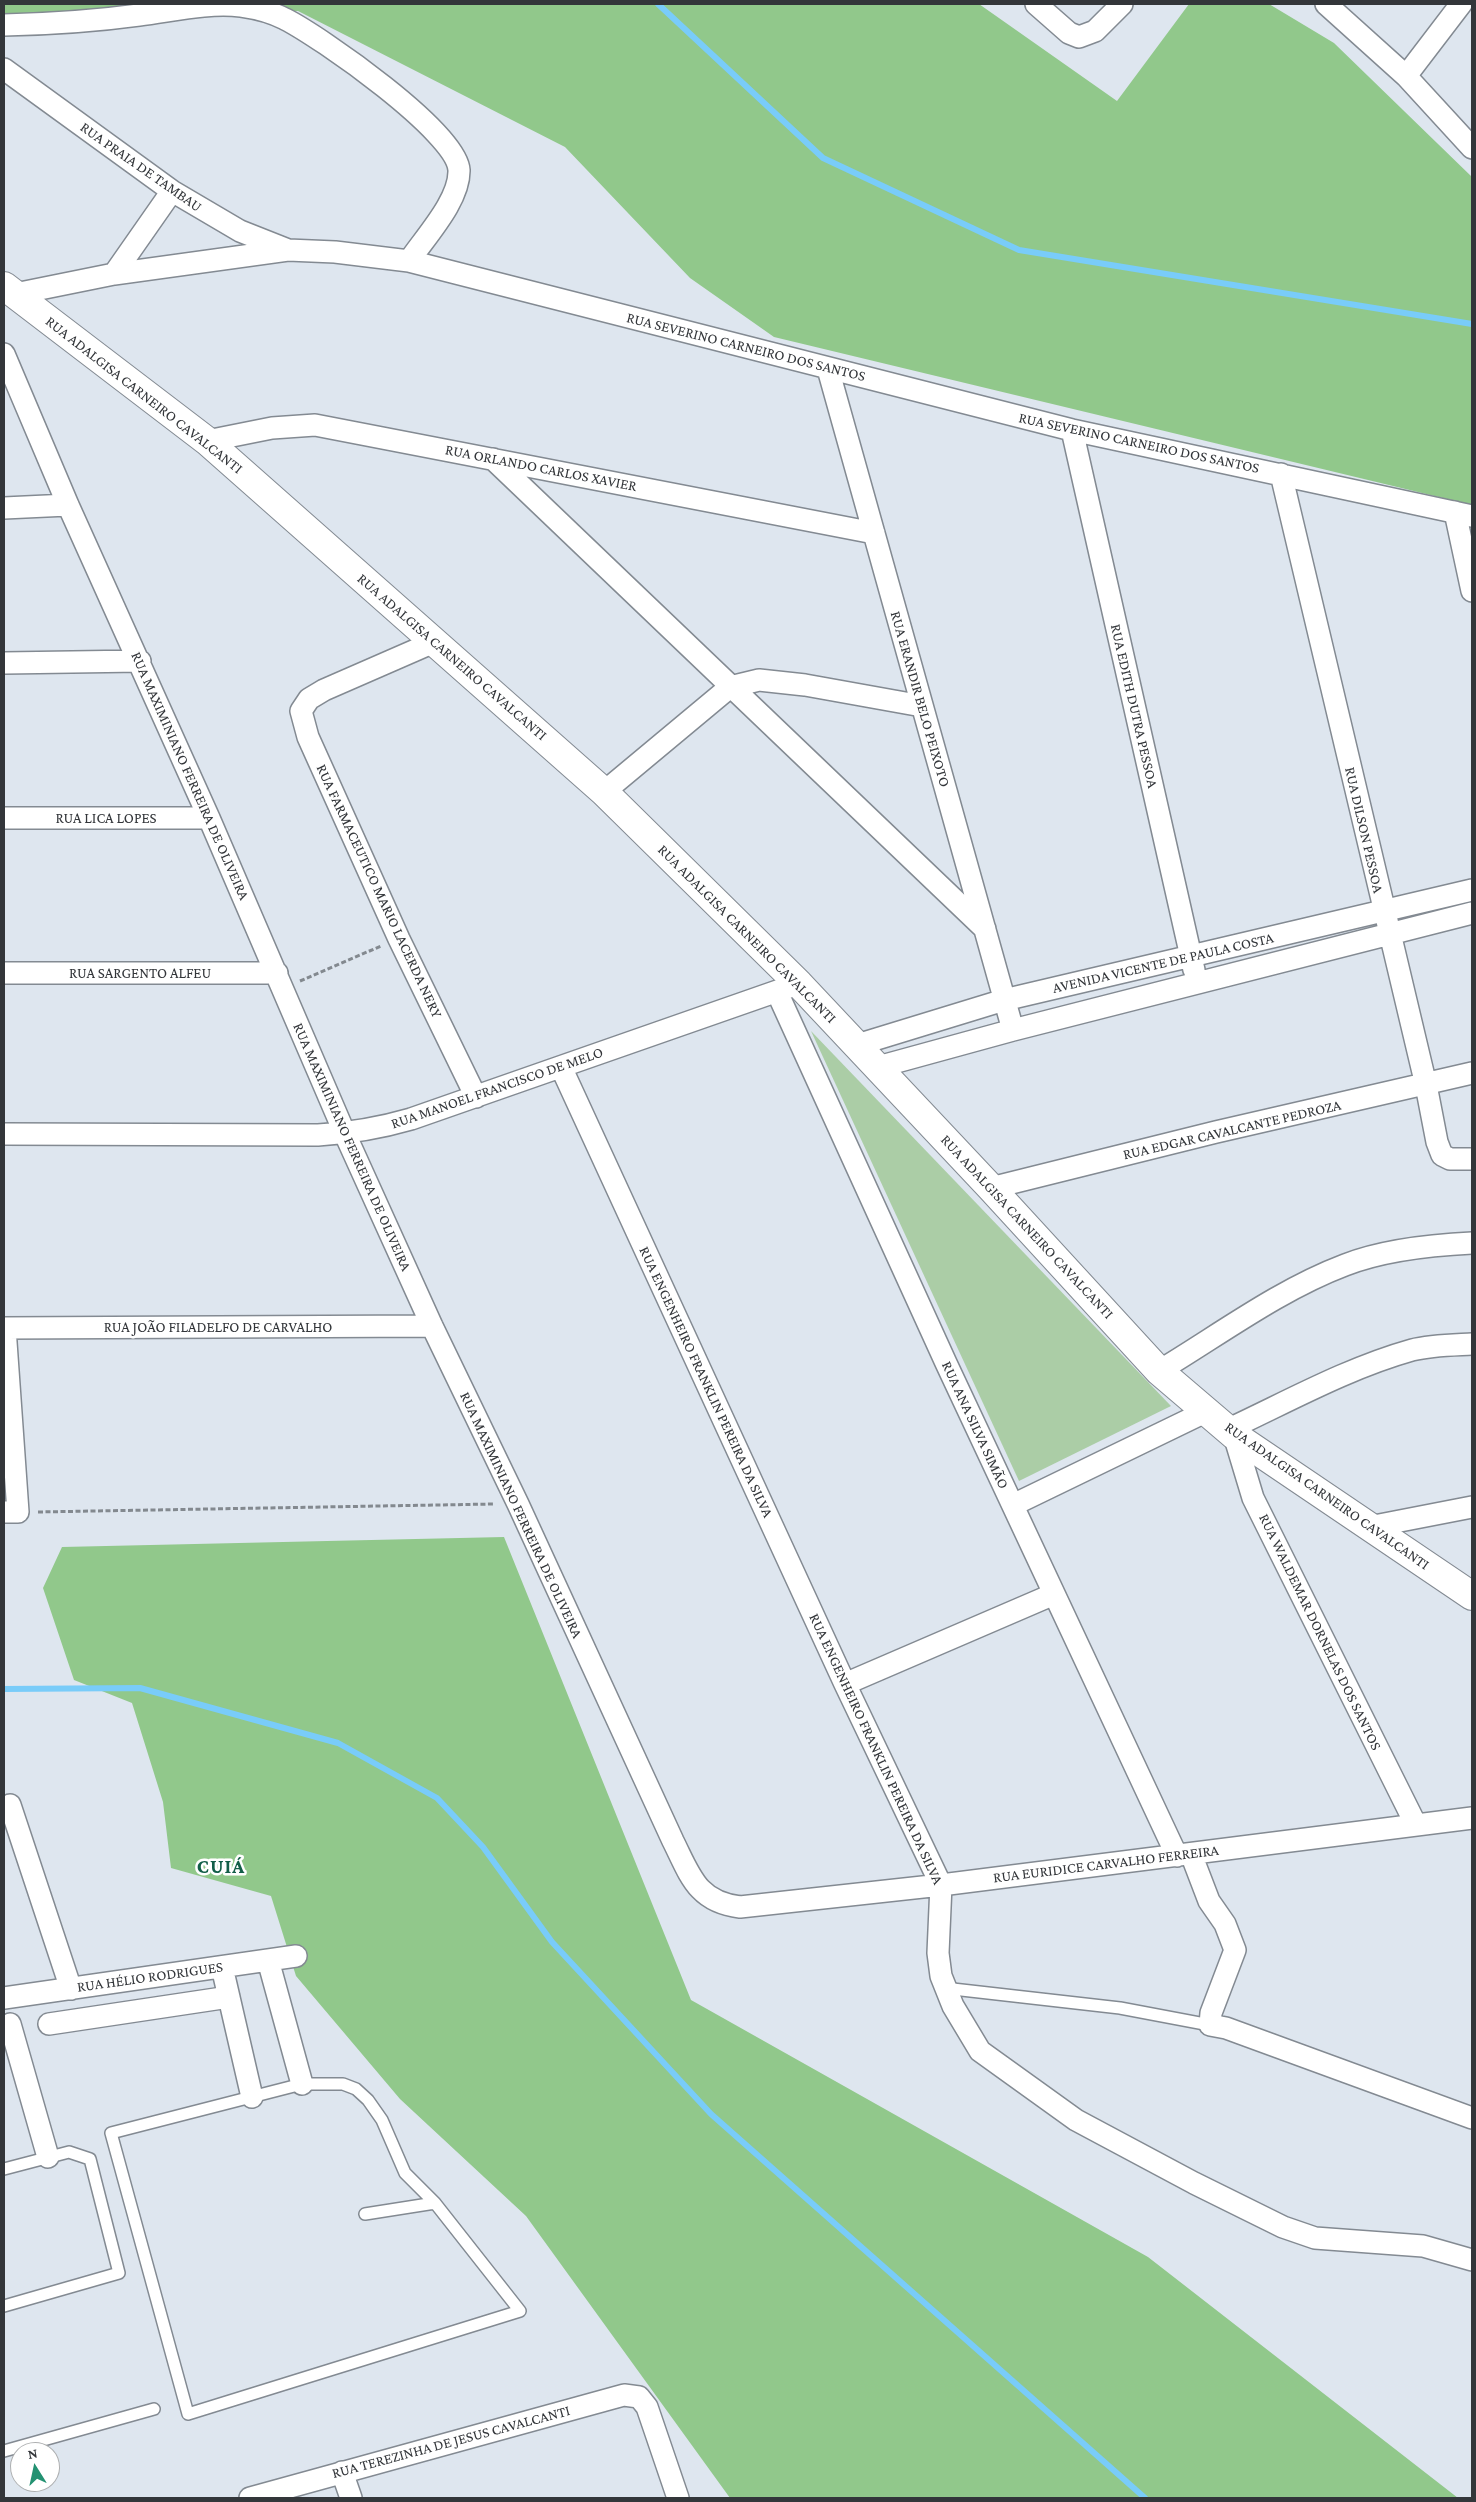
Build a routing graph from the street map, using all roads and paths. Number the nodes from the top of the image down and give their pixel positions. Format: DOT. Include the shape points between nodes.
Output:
graph roads {
  1 [pos="1036,4"];
  2 [pos="1122,4"];
  3 [pos="1326,4"];
  4 [pos="1461,4"];
  5 [pos="4,25"];
  6 [pos="4,69"];
  7 [pos="1406,76"];
  8 [pos="1472,148"];
  9 [pos="172,191"];
  10 [pos="288,250"];
  11 [pos="409,261"];
  12 [pos="114,274"];
  13 [pos="9,290"];
  14 [pos="4,354"];
  15 [pos="828,368"];
  16 [pos="1072,430"];
  17 [pos="207,441"];
  18 [pos="493,459"];
  19 [pos="1281,474"];
  20 [pos="68,505"];
  21 [pos="4,508"];
  22 [pos="1464,514"];
  23 [pos="874,533"];
  24 [pos="1472,591"];
  25 [pos="434,642"];
  26 [pos="140,662"];
  27 [pos="4,663"];
  28 [pos="730,686"];
  29 [pos="922,706"];
  30 [pos="604,792"];
  31 [pos="4,818"];
  32 [pos="209,818"];
  33 [pos="1472,890"];
  34 [pos="1383,911"];
  35 [pos="1472,913"];
  36 [pos="985,930"];
  37 [pos="1388,934"];
  38 [pos="399,939"];
  39 [pos="1190,957"];
  40 [pos="4,974"];
  41 [pos="280,981"];
  42 [pos="1197,982"];
  43 [pos="788,988"];
  44 [pos="1004,1000"];
  45 [pos="1012,1030"];
  46 [pos="857,1045"];
  47 [pos="561,1067"];
  48 [pos="878,1067"];
  49 [pos="1472,1073"];
  50 [pos="1426,1085"];
  51 [pos="476,1097"];
  52 [pos="4,1134"];
  53 [pos="346,1134"];
  54 [pos="1472,1159"];
  55 [pos="991,1188"];
  56 [pos="1472,1243"];
  57 [pos="432,1326"];
  58 [pos="5,1328"];
  59 [pos="1472,1344"];
  60 [pos="1159,1371"];
  61 [pos="1205,1412"];
  62 [pos="1232,1432"];
  63 [pos="518,1504"];
  64 [pos="1013,1505"];
  65 [pos="1472,1507"];
  66 [pos="11,1512"];
  67 [pos="1369,1527"];
  68 [pos="1054,1594"];
  69 [pos="1472,1596"];
  70 [pos="845,1684"];
  71 [pos="10,1805"];
  72 [pos="1472,1818"];
  73 [pos="1416,1825"];
  74 [pos="1184,1855"];
  75 [pos="942,1884"];
  76 [pos="740,1908"];
  77 [pos="296,1956"];
  78 [pos="268,1960"];
  79 [pos="222,1967"];
  80 [pos="944,1988"];
  81 [pos="70,1989"];
  82 [pos="229,1997"];
  83 [pos="4,1998"];
  84 [pos="10,2024"];
  85 [pos="49,2024"];
  86 [pos="1210,2025"];
  87 [pos="302,2084"];
  88 [pos="252,2097"];
  89 [pos="1472,2118"];
  90 [pos="48,2158"];
  91 [pos="4,2169"];
  92 [pos="435,2203"];
  93 [pos="365,2214"];
  94 [pos="1472,2260"];
  95 [pos="4,2306"];
  96 [pos="154,2409"];
  97 [pos="4,2451"];
  98 [pos="342,2472"];
  99 [pos="250,2498"];
  100 [pos="351,2498"];
  101 [pos="678,2498"];
  1 -- 2 [label="street" via="1078,37 1095,30"];
  3 -- 7 [label="street"];
  4 -- 7 [label="street"];
  5 -- 11 [label="street" via="213,6 240,6 284,18 382,84 417,114 456,158 458,180 454,195"];
  6 -- 9 [label="street, RUA PRAIA DE TAMBAU"];
  7 -- 8 [label="street"];
  9 -- 10 [label="street, RUA PRAIA DE TAMBAU" via="240,231"];
  9 -- 12 [label="street"];
  10 -- 11 [label="street, RUA SEVERINO CARNEIRO DOS SANTOS"];
  10 -- 12 [label="street, RUA SEVERINO CARNEIRO DOS SANTOS"];
  11 -- 15 [label="street, RUA SEVERINO CARNEIRO DOS SANTOS"];
  12 -- 13 [label="street, RUA SEVERINO CARNEIRO DOS SANTOS"];
  13 -- 17 [label="main road, RUA ADALGISA CARNEIRO CAVALCANTI"];
  14 -- 20 [label="street, RUA MAXIMINIANO FERREIRA DE OLIVEIRA"];
  15 -- 16 [label="street, RUA SEVERINO CARNEIRO DOS SANTOS"];
  15 -- 23 [label="street, RUA ERANDIR BELO PEIXOTO"];
  16 -- 19 [label="street, RUA SEVERINO CARNEIRO DOS SANTOS"];
  16 -- 39 [label="street, RUA EDITH DUTRA PESSOA"];
  17 -- 18 [label="street, RUA ORLANDO CARLOS XAVIER" via="272,428 316,425"];
  17 -- 25 [label="main road, RUA ADALGISA CARNEIRO CAVALCANTI"];
  18 -- 23 [label="street, RUA ORLANDO CARLOS XAVIER"];
  18 -- 28 [label="street"];
  19 -- 22 [label="street, RUA SEVERINO CARNEIRO DOS SANTOS"];
  19 -- 34 [label="street, RUA DILSON PESSOA"];
  20 -- 21 [label="street"];
  20 -- 26 [label="street, RUA MAXIMINIANO FERREIRA DE OLIVEIRA"];
  22 -- 24 [label="street"];
  23 -- 29 [label="street, RUA ERANDIR BELO PEIXOTO"];
  25 -- 30 [label="main road, RUA ADALGISA CARNEIRO CAVALCANTI"];
  25 -- 38 [label="street, RUA FARMACEUTICO MARIO LACERDA NERY" via="324,690 309,699 302,711 304,724"];
  26 -- 27 [label="street"];
  26 -- 32 [label="street, RUA MAXIMINIANO FERREIRA DE OLIVEIRA"];
  28 -- 29 [label="street" via="759,680"];
  28 -- 30 [label="street"];
  28 -- 36 [label="street"];
  29 -- 36 [label="street, RUA ERANDIR BELO PEIXOTO"];
  30 -- 43 [label="main road, RUA ADALGISA CARNEIRO CAVALCANTI"];
  31 -- 32 [label="street, RUA LICA LOPES"];
  32 -- 41 [label="street, RUA MAXIMINIANO FERREIRA DE OLIVEIRA"];
  33 -- 34 [label="street, AVENIDA VICENTE DE PAULA COSTA"];
  34 -- 37 [label="street, RUA DILSON PESSOA"];
  34 -- 39 [label="street, AVENIDA VICENTE DE PAULA COSTA"];
  35 -- 37 [label="street, AVENIDA VICENTE DE PAULA COSTA"];
  36 -- 44 [label="street, RUA ERANDIR BELO PEIXOTO"];
  37 -- 42 [label="street, AVENIDA VICENTE DE PAULA COSTA"];
  37 -- 50 [label="street, RUA DILSON PESSOA"];
  38 -- 41 [label="path"];
  38 -- 51 [label="street, RUA FARMACEUTICO MARIO LACERDA NERY"];
  39 -- 42 [label="street, RUA EDITH DUTRA PESSOA"];
  39 -- 44 [label="street, AVENIDA VICENTE DE PAULA COSTA"];
  40 -- 41 [label="street, RUA SARGENTO ALFEU"];
  41 -- 53 [label="street, RUA MAXIMINIANO FERREIRA DE OLIVEIRA"];
  42 -- 45 [label="street, AVENIDA VICENTE DE PAULA COSTA"];
  43 -- 46 [label="main road, RUA ADALGISA CARNEIRO CAVALCANTI"];
  43 -- 47 [label="street, RUA MANOEL FRANCISCO DE MELO"];
  43 -- 64 [label="street, RUA ANA SILVA SIMÃO" via="946,1363"];
  44 -- 45 [label="street, RUA ERANDIR BELO PEIXOTO"];
  44 -- 46 [label="street, AVENIDA VICENTE DE PAULA COSTA"];
  45 -- 48 [label="street, AVENIDA VICENTE DE PAULA COSTA"];
  46 -- 48 [label="main road, RUA ADALGISA CARNEIRO CAVALCANTI"];
  47 -- 51 [label="street, RUA MANOEL FRANCISCO DE MELO"];
  47 -- 70 [label="street, RUA ENGENHEIRO FRANKLIN PEREIRA DA SILVA"];
  48 -- 55 [label="main road, RUA ADALGISA CARNEIRO CAVALCANTI"];
  49 -- 50 [label="street, RUA EDGAR CAVALCANTE PEDROZA"];
  50 -- 54 [label="street, RUA DILSON PESSOA" via="1442,1155 1450,1159"];
  50 -- 55 [label="street, RUA EDGAR CAVALCANTE PEDROZA" via="1216,1132"];
  51 -- 53 [label="street, RUA MANOEL FRANCISCO DE MELO" via="411,1120"];
  52 -- 53 [label="street, RUA MANOEL FRANCISCO DE MELO"];
  53 -- 57 [label="street, RUA MAXIMINIANO FERREIRA DE OLIVEIRA"];
  55 -- 60 [label="main road, RUA ADALGISA CARNEIRO CAVALCANTI"];
  56 -- 60 [label="street" via="1392,1253 1346,1265 1289,1291"];
  57 -- 58 [label="street, RUA JOÃO FILADELFO DE CARVALHO"];
  57 -- 63 [label="street, RUA MAXIMINIANO FERREIRA DE OLIVEIRA"];
  58 -- 66 [label="street"];
  59 -- 62 [label="street" via="1439,1345 1372,1363 1323,1384"];
  60 -- 61 [label="main road, RUA ADALGISA CARNEIRO CAVALCANTI"];
  61 -- 62 [label="main road, RUA ADALGISA CARNEIRO CAVALCANTI"];
  61 -- 64 [label="street"];
  62 -- 67 [label="main road, RUA ADALGISA CARNEIRO CAVALCANTI"];
  62 -- 73 [label="street, RUA WALDEMAR DORNELAS DOS SANTOS" via="1253,1498"];
  63 -- 66 [label="path"];
  63 -- 76 [label="street, RUA MAXIMINIANO FERREIRA DE OLIVEIRA" via="695,1884 709,1899"];
  64 -- 68 [label="street, RUA ANA SILVA SIMÃO"];
  65 -- 67 [label="street"];
  67 -- 69 [label="main road, RUA ADALGISA CARNEIRO CAVALCANTI"];
  68 -- 70 [label="street"];
  68 -- 74 [label="street, RUA ANA SILVA SIMÃO"];
  70 -- 75 [label="street, RUA ENGENHEIRO FRANKLIN PEREIRA DA SILVA"];
  71 -- 81 [label="street"];
  72 -- 73 [label="street, RUA EURIDICE CARVALHO FERREIRA"];
  73 -- 74 [label="street, RUA EURIDICE CARVALHO FERREIRA"];
  74 -- 75 [label="street, RUA EURIDICE CARVALHO FERREIRA"];
  74 -- 86 [label="street, RUA ANA SILVA SIMÃO" via="1225,1924 1235,1950 1211,2013"];
  75 -- 76 [label="street, RUA EURIDICE CARVALHO FERREIRA"];
  75 -- 80 [label="street, RUA ENGENHEIRO FRANKLIN PEREIRA DA SILVA" via="938,1953"];
  77 -- 78 [label="street, RUA HÉLIO RODRIGUES"];
  78 -- 79 [label="street, RUA HÉLIO RODRIGUES"];
  78 -- 87 [label="street"];
  79 -- 81 [label="street, RUA HÉLIO RODRIGUES"];
  79 -- 82 [label="street"];
  80 -- 86 [label="lane" via="1120,2008"];
  80 -- 94 [label="street, RUA ENGENHEIRO FRANKLIN PEREIRA DA SILVA" via="980,2051 1076,2120 1194,2183 1283,2227 1315,2238 1423,2246"];
  81 -- 83 [label="street, RUA HÉLIO RODRIGUES"];
  82 -- 85 [label="street"];
  82 -- 88 [label="street"];
  84 -- 90 [label="street"];
  86 -- 89 [label="street" via="1226,2028"];
  87 -- 88 [label="lane"];
  87 -- 92 [label="lane" via="343,2084 356,2089 382,2120 405,2173"];
  88 -- 92 [label="lane" via="111,2133 188,2414 520,2311"];
  90 -- 91 [label="lane"];
  90 -- 95 [label="lane" via="69,2152 90,2159 119,2273"];
  92 -- 93 [label="lane"];
  96 -- 97 [label="lane"];
  98 -- 99 [label="street, RUA TEREZINHA DE JESUS CAVALCANTI"];
  98 -- 100 [label="street"];
  98 -- 101 [label="street, RUA TEREZINHA DE JESUS CAVALCANTI" via="609,2398 634,2395 647,2407"];
}
